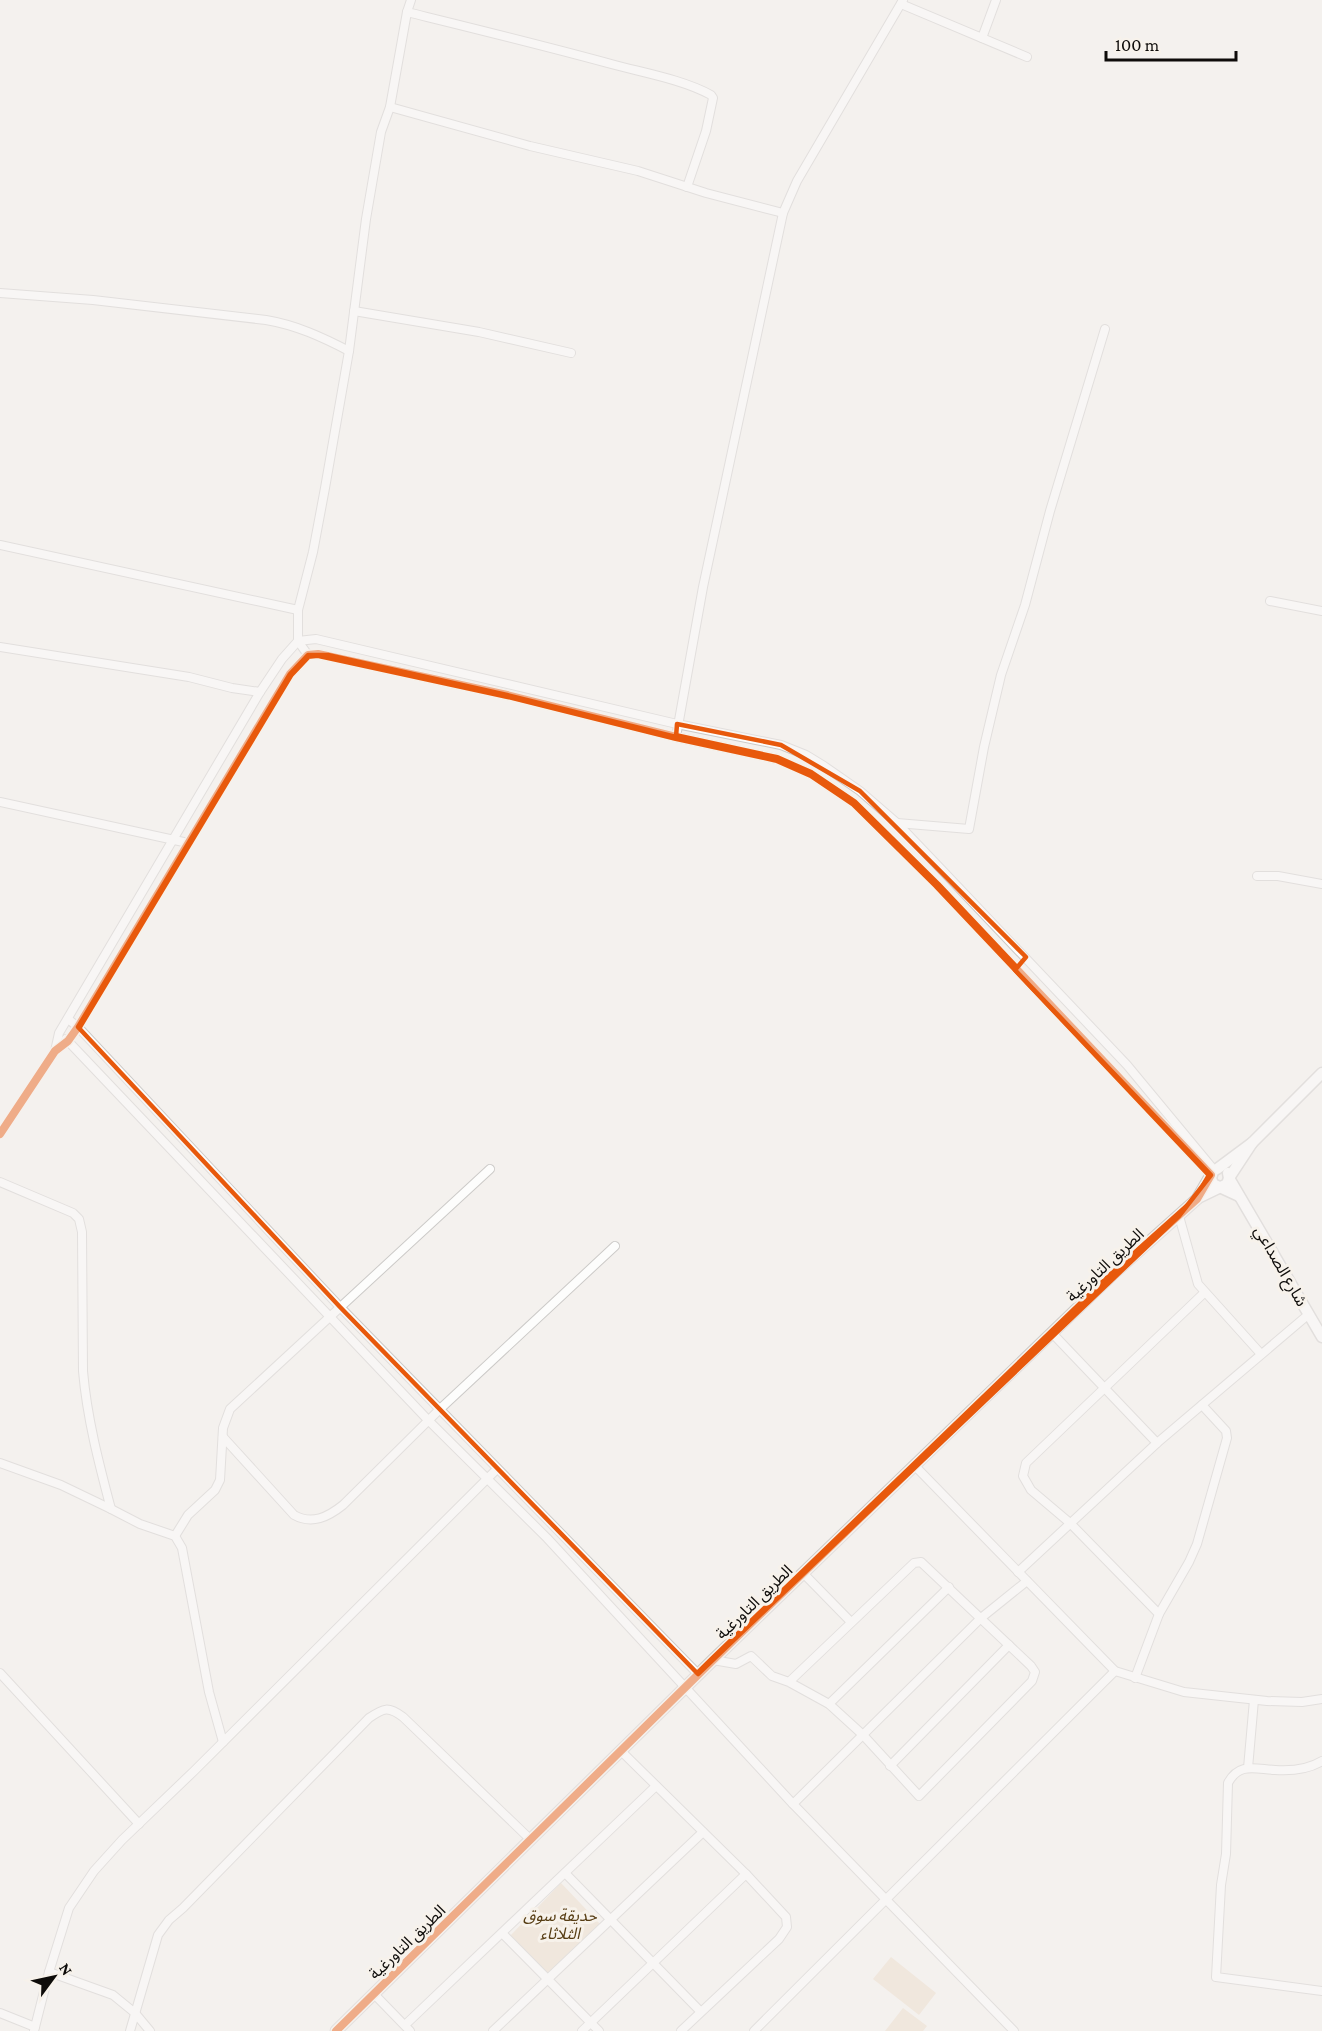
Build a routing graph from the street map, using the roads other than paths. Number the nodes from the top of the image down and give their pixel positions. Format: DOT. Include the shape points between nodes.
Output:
graph roads {
  1 [pos="411,0"];
  2 [pos="996,0"];
  3 [pos="902,2"];
  4 [pos="407,12"];
  5 [pos="982,38"];
  6 [pos="1027,57"];
  7 [pos="390,106"];
  8 [pos="687,187"];
  9 [pos="783,213"];
  10 [pos="0,293"];
  11 [pos="354,311"];
  12 [pos="1105,329"];
  13 [pos="349,351"];
  14 [pos="571,353"];
  15 [pos="0,544"];
  16 [pos="1270,601"];
  17 [pos="298,610"];
  18 [pos="1322,611"];
  19 [pos="298,641"];
  20 [pos="0,647"];
  21 [pos="308,655"];
  22 [pos="482,677"];
  23 [pos="480,690"];
  24 [pos="260,692"];
  25 [pos="677,724"];
  26 [pos="676,737"];
  27 [pos="0,802"];
  28 [pos="897,824"];
  29 [pos="175,838"];
  30 [pos="188,843"];
  31 [pos="1257,876"];
  32 [pos="1322,884"];
  33 [pos="1026,957"];
  34 [pos="1015,969"];
  35 [pos="68,1019"];
  36 [pos="78,1027"];
  37 [pos="59,1033"];
  38 [pos="68,1041"];
  39 [pos="55,1051"];
  40 [pos="1322,1073"];
  41 [pos="4,1120"];
  42 [pos="0,1134"];
  43 [pos="1252,1143"];
  44 [pos="490,1169"];
  45 [pos="1214,1171"];
  46 [pos="1229,1178"];
  47 [pos="0,1182"];
  48 [pos="1218,1187"];
  49 [pos="1240,1196"];
  50 [pos="1197,1199"];
  51 [pos="1179,1216"];
  52 [pos="615,1246"];
  53 [pos="1204,1293"];
  54 [pos="340,1307"];
  55 [pos="1309,1314"];
  56 [pos="330,1317"];
  57 [pos="1052,1333"];
  58 [pos="1322,1337"];
  59 [pos="1261,1354"];
  60 [pos="1105,1389"];
  61 [pos="1202,1405"];
  62 [pos="440,1409"];
  63 [pos="429,1420"];
  64 [pos="223,1437"];
  65 [pos="1157,1443"];
  66 [pos="0,1463"];
  67 [pos="914,1465"];
  68 [pos="497,1469"];
  69 [pos="487,1480"];
  70 [pos="111,1509"];
  71 [pos="1070,1523"];
  72 [pos="175,1536"];
  73 [pos="1018,1572"];
  74 [pos="804,1574"];
  75 [pos="1027,1581"];
  76 [pos="949,1587"];
  77 [pos="1159,1614"];
  78 [pos="981,1618"];
  79 [pos="851,1622"];
  80 [pos="1010,1645"];
  81 [pos="712,1660"];
  82 [pos="1115,1671"];
  83 [pos="0,1673"];
  84 [pos="698,1674"];
  85 [pos="1135,1678"];
  86 [pos="789,1682"];
  87 [pos="686,1687"];
  88 [pos="1322,1699"];
  89 [pos="1254,1700"];
  90 [pos="830,1704"];
  91 [pos="863,1735"];
  92 [pos="223,1742"];
  93 [pos="621,1751"];
  94 [pos="1322,1761"];
  95 [pos="890,1766"];
  96 [pos="1248,1768"];
  97 [pos="656,1786"];
  98 [pos="793,1804"];
  99 [pos="139,1824"];
  100 [pos="703,1832"];
  101 [pos="531,1840"];
  102 [pos="565,1873"];
  103 [pos="746,1874"];
  104 [pos="886,1900"];
  105 [pos="610,1919"];
  106 [pos="502,1934"];
  107 [pos="653,1963"];
  108 [pos="49,1972"];
  109 [pos="549,1979"];
  110 [pos="1322,1991"];
  111 [pos="374,1994"];
  112 [pos="700,2011"];
  113 [pos="0,2013"];
  114 [pos="135,2013"];
  115 [pos="591,2023"];
  116 [pos="407,2028"];
  117 [pos="35,2029"];
  118 [pos="130,2031"];
  119 [pos="150,2031"];
  120 [pos="336,2031"];
  121 [pos="493,2031"];
  122 [pos="582,2031"];
  123 [pos="599,2031"];
  124 [pos="681,2031"];
  125 [pos="754,2031"];
  126 [pos="1014,2031"];
  1 -- 4 [label="street"];
  2 -- 5 [label="street"];
  3 -- 5 [label="street"];
  3 -- 9 [label="street" via="797,181"];
  4 -- 7 [label="street"];
  4 -- 8 [label="street" via="580,55 711,95 706,131"];
  5 -- 6 [label="street"];
  7 -- 8 [label="street"];
  7 -- 11 [label="street" via="379,143"];
  8 -- 9 [label="street"];
  9 -- 25 [label="street"];
  10 -- 13 [label="street" via="266,320 290,324"];
  11 -- 13 [label="street"];
  11 -- 14 [label="street" via="479,332"];
  12 -- 28 [label="street" via="1001,675 969,829"];
  13 -- 17 [label="street" via="315,541"];
  15 -- 17 [label="street"];
  16 -- 18 [label="street"];
  17 -- 19 [label="street"];
  19 -- 21 [label="street"];
  19 -- 22 [label="street" via="316,639"];
  19 -- 24 [label="street"];
  20 -- 24 [label="street"];
  21 -- 23 [label="street" via="328,655"];
  21 -- 30 [label="street" via="290,674"];
  22 -- 23 [label="street"];
  22 -- 25 [label="street"];
  23 -- 26 [label="street"];
  24 -- 29 [label="street"];
  25 -- 26 [label="street"];
  25 -- 28 [label="street" via="781,745 806,755 860,791"];
  26 -- 34 [label="street" via="777,759 811,774 854,803"];
  27 -- 29 [label="street"];
  28 -- 33 [label="street"];
  29 -- 30 [label="street"];
  29 -- 35 [label="street"];
  30 -- 36 [label="street"];
  31 -- 32 [label="street"];
  33 -- 34 [label="street"];
  33 -- 45 [label="street" via="1126,1065"];
  34 -- 45 [label="street" via="1168,1131"];
  35 -- 36 [label="street"];
  35 -- 37 [label="street"];
  36 -- 38 [label="street"];
  36 -- 54 [label="street"];
  37 -- 38 [label="street"];
  37 -- 39 [label="street"];
  38 -- 39 [label="street"];
  38 -- 56 [label="street"];
  39 -- 41 [label="street"];
  40 -- 43 [label="street"];
  41 -- 42 [label="street"];
  43 -- 45 [label="street"];
  43 -- 46 [label="street"];
  44 -- 54 [label="street"];
  45 -- 46 [label="street" via="1226,1170"];
  45 -- 48 [label="street" via="1213,1184"];
  45 -- 50 [label="street"];
  46 -- 48 [label="street" via="1227,1184"];
  46 -- 49 [label="street, شارع الصداعي"];
  47 -- 70 [label="street" via="79,1219 85,1394"];
  48 -- 49 [label="street"];
  48 -- 50 [label="street"];
  49 -- 55 [label="street, شارع الصداعي"];
  50 -- 51 [label="street, الطريق التاورغية"];
  51 -- 53 [label="street"];
  51 -- 57 [label="street, الطريق التاورغية"];
  52 -- 62 [label="street"];
  53 -- 59 [label="street"];
  53 -- 60 [label="street"];
  54 -- 56 [label="street"];
  54 -- 62 [label="street"];
  55 -- 58 [label="street, شارع الصداعي"];
  55 -- 59 [label="street"];
  56 -- 63 [label="street"];
  56 -- 64 [label="street" via="230,1410"];
  57 -- 60 [label="street"];
  57 -- 67 [label="street, الطريق التاورغية"];
  59 -- 61 [label="street"];
  60 -- 65 [label="street"];
  60 -- 71 [label="street" via="1026,1463 1023,1476 1031,1490"];
  61 -- 65 [label="street"];
  61 -- 77 [label="street" via="1222,1425 1227,1438 1197,1545"];
  62 -- 63 [label="street"];
  62 -- 68 [label="street"];
  63 -- 64 [label="street" via="343,1505 332,1514 309,1520 294,1515"];
  63 -- 69 [label="street"];
  64 -- 72 [label="street" via="220,1480 215,1490 188,1515"];
  65 -- 71 [label="street"];
  66 -- 70 [label="street" via="20,1468"];
  67 -- 73 [label="street"];
  67 -- 74 [label="street, الطريق التاورغية"];
  68 -- 69 [label="street"];
  68 -- 84 [label="street"];
  69 -- 87 [label="street" via="547,1538"];
  69 -- 92 [label="street"];
  70 -- 72 [label="street"];
  71 -- 73 [label="street"];
  71 -- 77 [label="street"];
  72 -- 92 [label="street" via="182,1548 209,1692"];
  73 -- 75 [label="street"];
  74 -- 79 [label="street"];
  74 -- 81 [label="street, الطريق التاورغية"];
  75 -- 78 [label="street"];
  75 -- 82 [label="street"];
  76 -- 78 [label="street"];
  76 -- 79 [label="street" via="921,1562 914,1563"];
  76 -- 90 [label="street"];
  77 -- 85 [label="street"];
  78 -- 80 [label="street"];
  78 -- 91 [label="street"];
  79 -- 86 [label="street"];
  80 -- 95 [label="street"];
  80 -- 95 [label="street" via="1035,1672 1032,1681 919,1796"];
  81 -- 84 [label="street, الطريق التاورغية"];
  81 -- 86 [label="street" via="736,1664 751,1656 772,1676"];
  82 -- 85 [label="street"];
  82 -- 104 [label="street"];
  83 -- 99 [label="street"];
  84 -- 87 [label="street, الطريق التاورغية"];
  85 -- 89 [label="street" via="1184,1692"];
  86 -- 90 [label="street"];
  87 -- 93 [label="street, الطريق التاورغية"];
  87 -- 98 [label="street"];
  88 -- 89 [label="street"];
  89 -- 96 [label="street"];
  90 -- 91 [label="street"];
  91 -- 95 [label="street"];
  91 -- 98 [label="street"];
  92 -- 99 [label="street"];
  93 -- 97 [label="street"];
  93 -- 101 [label="street, الطريق التاورغية"];
  94 -- 96 [label="street" via="1292,1769"];
  96 -- 110 [label="street" via="1232,1774 1228,1783 1216,1977"];
  97 -- 100 [label="street"];
  97 -- 102 [label="street"];
  98 -- 104 [label="street"];
  99 -- 108 [label="street" via="94,1871 69,1908"];
  100 -- 103 [label="street"];
  100 -- 105 [label="street"];
  101 -- 111 [label="street, الطريق التاورغية"];
  101 -- 114 [label="street" via="403,1717 393,1710 379,1711 169,1920 158,1935"];
  102 -- 105 [label="street"];
  102 -- 106 [label="street"];
  103 -- 107 [label="street"];
  103 -- 112 [label="street" via="786,1917 787,1927"];
  104 -- 125 [label="street"];
  104 -- 126 [label="street"];
  105 -- 107 [label="street"];
  105 -- 109 [label="street"];
  106 -- 109 [label="street"];
  106 -- 116 [label="street"];
  107 -- 112 [label="street"];
  107 -- 115 [label="street"];
  108 -- 114 [label="street" via="113,1995"];
  108 -- 117 [label="street"];
  109 -- 115 [label="street"];
  109 -- 121 [label="street"];
  111 -- 116 [label="street"];
  111 -- 120 [label="street, الطريق التاورغية"];
  112 -- 124 [label="street"];
  113 -- 117 [label="street"];
  114 -- 118 [label="street"];
  114 -- 119 [label="street"];
  115 -- 122 [label="street"];
  115 -- 123 [label="street"];
}
